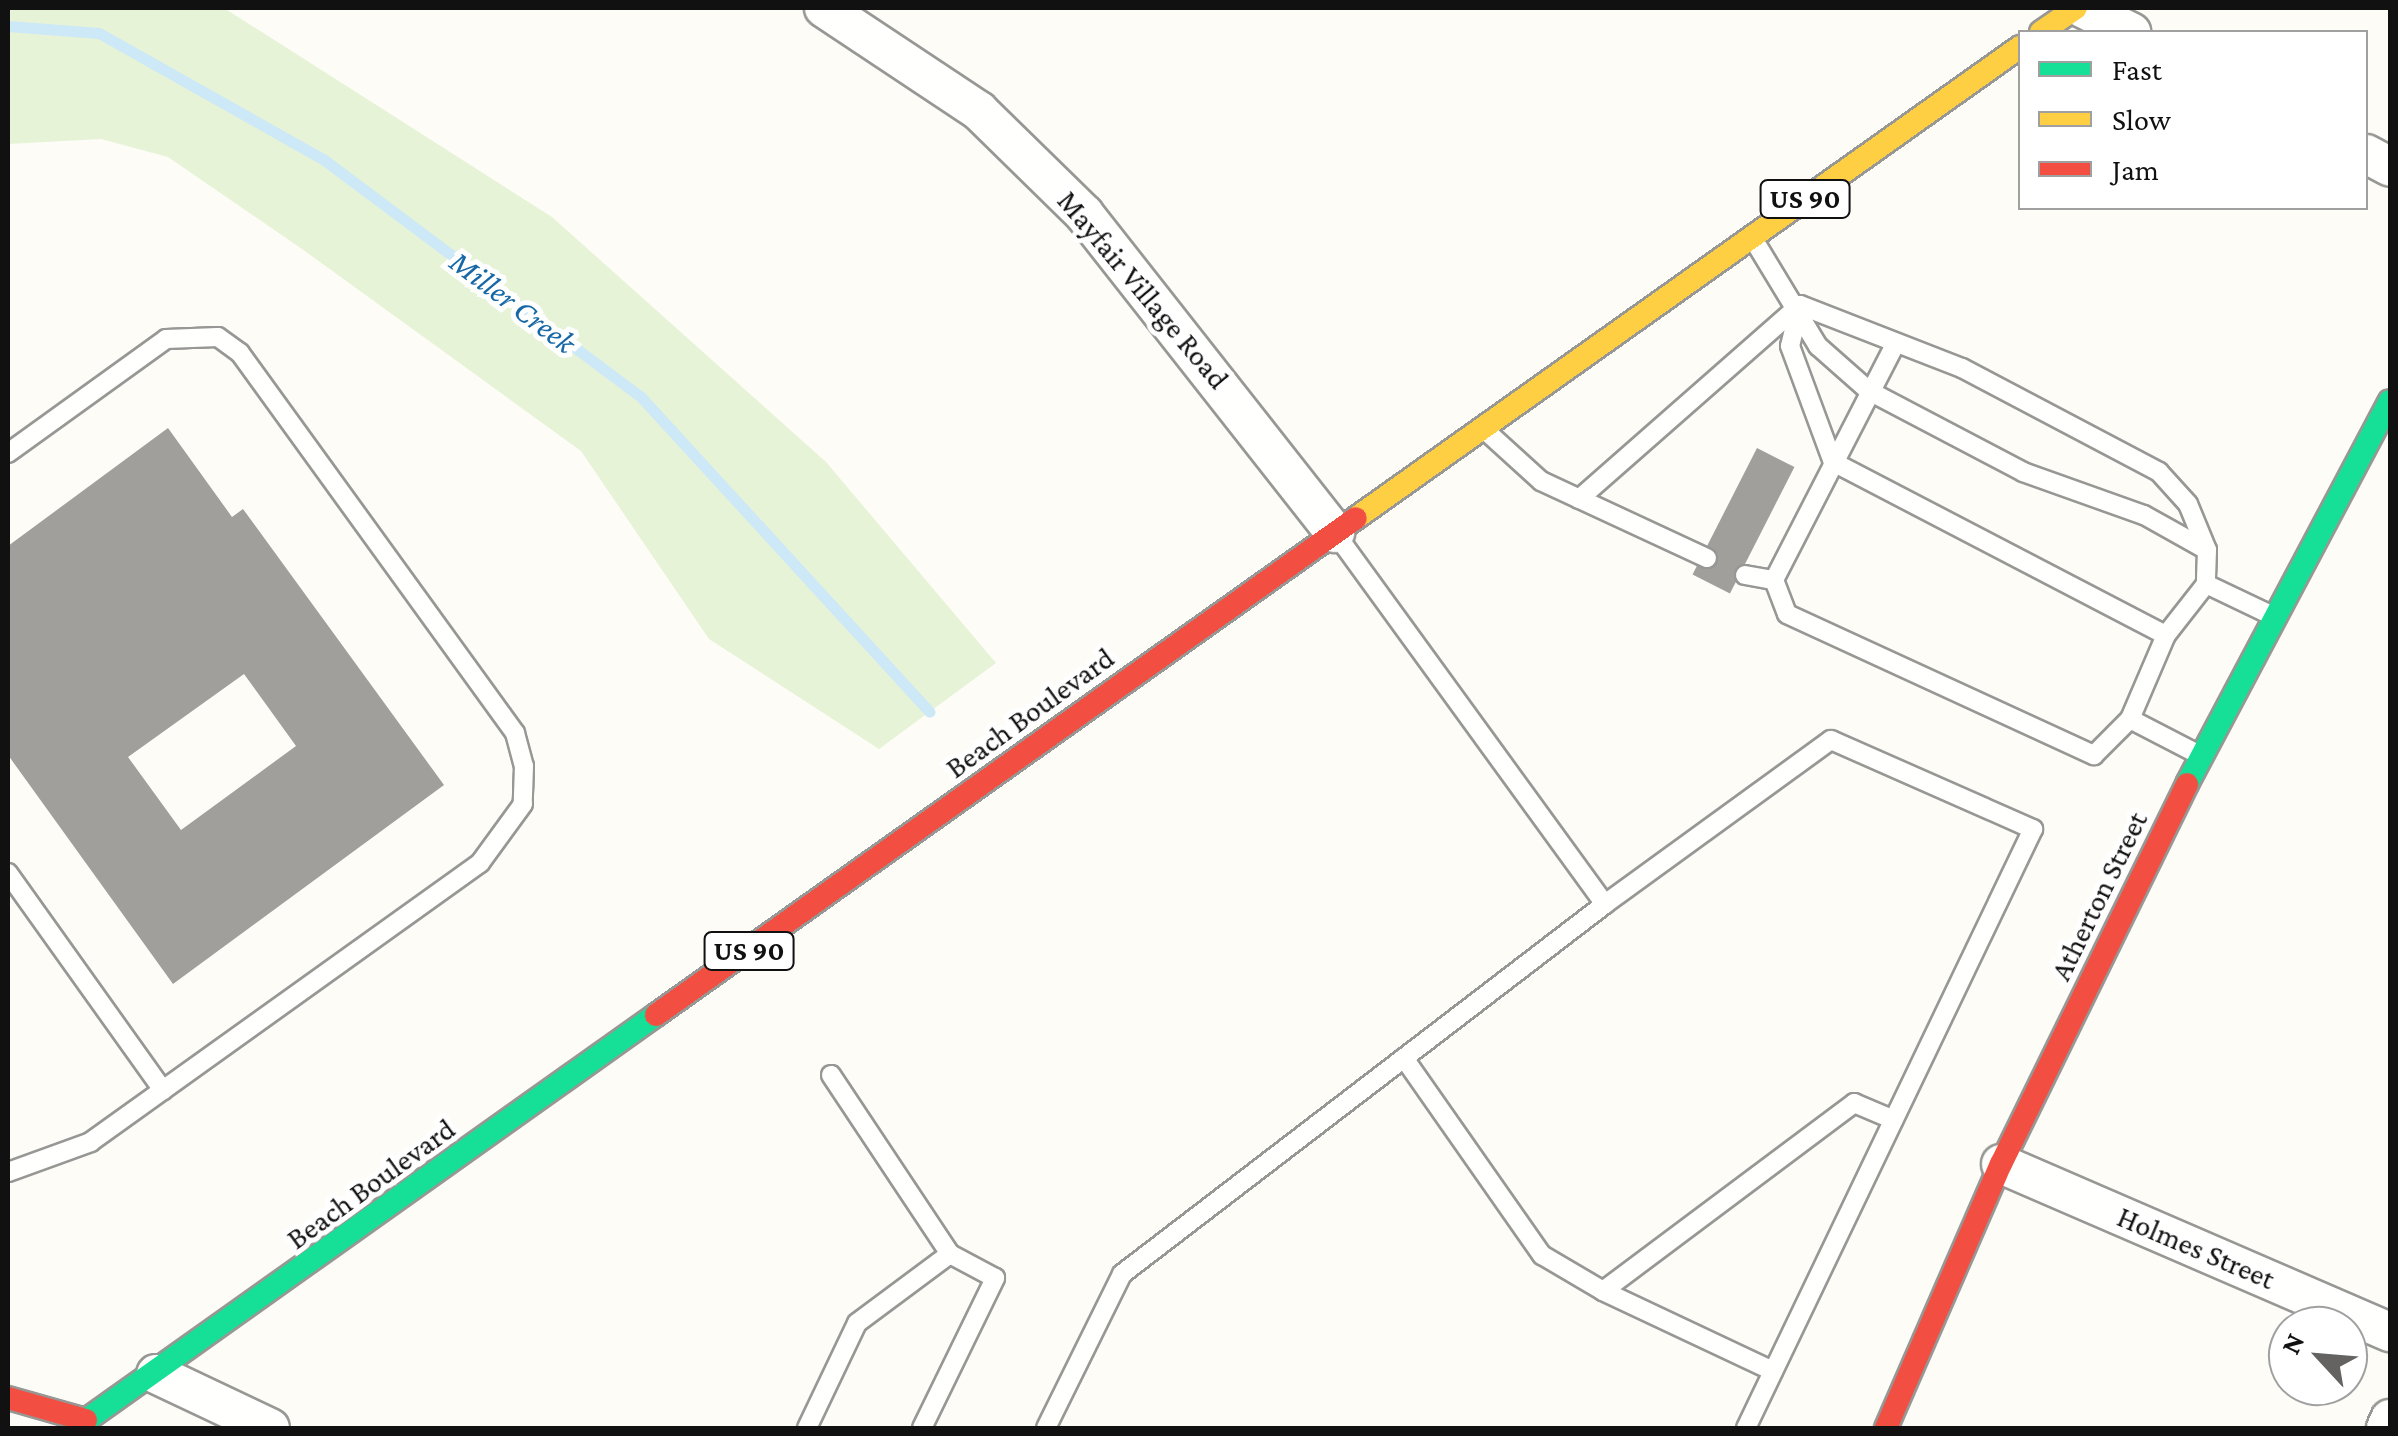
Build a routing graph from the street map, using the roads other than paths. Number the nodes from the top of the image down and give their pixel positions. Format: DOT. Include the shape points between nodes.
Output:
graph roads {
  1 [pos="824,8"];
  2 [pos="2079,8"];
  3 [pos="2044,30"];
  4 [pos="2127,30"];
  5 [pos="2018,48"];
  6 [pos="2368,155"];
  7 [pos="2390,167"];
  8 [pos="1752,238"];
  9 [pos="1800,305"];
  10 [pos="1893,348"];
  11 [pos="1869,391"];
  12 [pos="2390,401"];
  13 [pos="1482,428"];
  14 [pos="8,454"];
  15 [pos="1833,462"];
  16 [pos="1579,499"];
  17 [pos="1335,533"];
  18 [pos="2206,550"];
  19 [pos="1708,558"];
  20 [pos="1745,575"];
  21 [pos="1774,580"];
  22 [pos="2206,584"];
  23 [pos="2275,617"];
  24 [pos="2166,636"];
  25 [pos="2130,719"];
  26 [pos="2201,756"];
  27 [pos="8,873"];
  28 [pos="1605,904"];
  29 [pos="1404,1058"];
  30 [pos="831,1075"];
  31 [pos="163,1090"];
  32 [pos="1894,1120"];
  33 [pos="2001,1164"];
  34 [pos="8,1172"];
  35 [pos="950,1254"];
  36 [pos="1604,1290"];
  37 [pos="2390,1332"];
  38 [pos="1774,1371"];
  39 [pos="156,1374"];
  40 [pos="8,1398"];
  41 [pos="2390,1419"];
  42 [pos="80,1424"];
  43 [pos="270,1428"];
  44 [pos="807,1428"];
  45 [pos="922,1428"];
  46 [pos="1046,1428"];
  47 [pos="1746,1428"];
  48 [pos="1886,1428"];
  49 [pos="2386,1428"];
  1 -- 17 [label="street, Mayfair Village Road" via="979,111 1084,214"];
  2 -- 3 [label="main road"];
  2 -- 4 [label="street"];
  5 -- 8 [label="main road, Beach Boulevard / US 90"];
  6 -- 7 [label="street"];
  8 -- 9 [label="lane"];
  8 -- 13 [label="main road, Beach Boulevard / US 90"];
  9 -- 10 [label="lane"];
  9 -- 11 [label="lane" via="1818,346"];
  9 -- 15 [label="lane" via="1790,346"];
  9 -- 16 [label="lane"];
  10 -- 11 [label="lane"];
  10 -- 18 [label="lane" via="1962,368 2159,472 2188,504"];
  11 -- 15 [label="lane"];
  11 -- 18 [label="lane" via="2023,472 2144,515"];
  12 -- 23 [label="main road, Atherton Street"];
  13 -- 16 [label="lane" via="1541,481"];
  13 -- 17 [label="main road, Beach Boulevard / US 90"];
  14 -- 31 [label="lane" via="166,339 218,337 240,353 515,734 524,766 523,804 480,863"];
  15 -- 21 [label="lane"];
  15 -- 24 [label="lane"];
  16 -- 19 [label="lane"];
  17 -- 28 [label="lane"];
  17 -- 39 [label="main road, Beach Boulevard / US 90"];
  18 -- 22 [label="lane"];
  20 -- 21 [label="lane"];
  21 -- 25 [label="lane" via="1787,614 2094,756"];
  22 -- 23 [label="lane"];
  22 -- 24 [label="lane"];
  23 -- 26 [label="main road, Atherton Street"];
  24 -- 25 [label="lane"];
  25 -- 26 [label="lane"];
  26 -- 33 [label="main road, Atherton Street"];
  27 -- 31 [label="lane"];
  28 -- 29 [label="lane"];
  28 -- 32 [label="lane" via="1831,740 2033,830"];
  29 -- 36 [label="lane" via="1542,1255"];
  29 -- 46 [label="lane" via="1122,1274"];
  30 -- 35 [label="lane"];
  31 -- 34 [label="lane" via="90,1142"];
  32 -- 36 [label="lane" via="1854,1103"];
  32 -- 38 [label="lane"];
  33 -- 37 [label="street, Holmes Street"];
  33 -- 48 [label="main road, Atherton Street"];
  35 -- 44 [label="lane" via="857,1323"];
  35 -- 45 [label="lane" via="995,1278"];
  36 -- 38 [label="lane"];
  38 -- 47 [label="lane"];
  39 -- 42 [label="main road, Beach Boulevard / US 90"];
  39 -- 43 [label="street"];
  40 -- 42 [label="main road"];
  41 -- 49 [label="street"];
}
